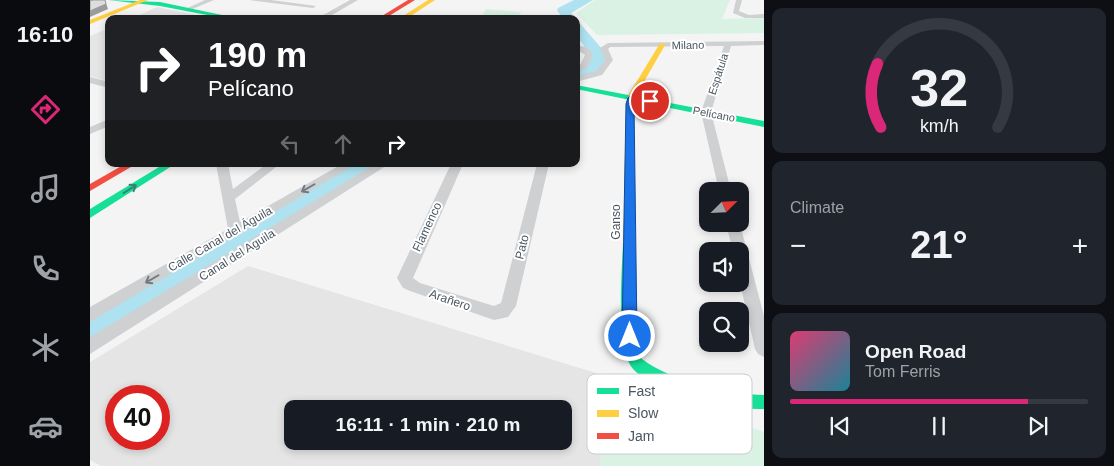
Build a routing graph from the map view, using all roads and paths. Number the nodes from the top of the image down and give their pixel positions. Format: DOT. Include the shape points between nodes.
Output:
graph roads {
  1 [pos="111,0"];
  2 [pos="211,0"];
  3 [pos="252,0"];
  4 [pos="355,0"];
  5 [pos="412,0"];
  6 [pos="432,0"];
  7 [pos="739,0"];
  8 [pos="148,1"];
  9 [pos="278,1"];
  10 [pos="316,3"];
  11 [pos="188,9"];
  12 [pos="310,14"];
  13 [pos="109,15"];
  14 [pos="122,15"];
  15 [pos="218,15"];
  16 [pos="327,15"];
  17 [pos="387,15"];
  18 [pos="408,15"];
  19 [pos="764,16"];
  20 [pos="105,17"];
  21 [pos="90,22"];
  22 [pos="105,24"];
  23 [pos="90,30"];
  24 [pos="764,42"];
  25 [pos="728,44"];
  26 [pos="662,45"];
  27 [pos="580,48"];
  28 [pos="580,68"];
  29 [pos="580,78"];
  30 [pos="90,80"];
  31 [pos="105,84"];
  32 [pos="580,88"];
  33 [pos="631,98"];
  34 [pos="706,112"];
  35 [pos="105,124"];
  36 [pos="764,124"];
  37 [pos="91,130"];
  38 [pos="126,167"];
  39 [pos="165,167"];
  40 [pos="223,167"];
  41 [pos="270,167"];
  42 [pos="345,167"];
  43 [pos="378,167"];
  44 [pos="456,167"];
  45 [pos="542,167"];
  46 [pos="723,182"];
  47 [pos="90,188"];
  48 [pos="228,198"];
  49 [pos="90,214"];
  50 [pos="235,231"];
  51 [pos="414,287"];
  52 [pos="749,288"];
  53 [pos="486,312"];
  54 [pos="90,315"];
  55 [pos="90,346"];
  56 [pos="764,349"];
  57 [pos="654,374"];
  1 -- 8 [label="street"];
  2 -- 11 [label="street"];
  3 -- 9 [label="street"];
  4 -- 16 [label="street"];
  5 -- 17 [label="street"];
  6 -- 18 [label="street"];
  7 -- 19 [label="street" via="737,14"];
  8 -- 11 [label="street"];
  8 -- 13 [label="street"];
  8 -- 14 [label="street"];
  9 -- 10 [label="street"];
  10 -- 12 [label="street"];
  11 -- 15 [label="street"];
  20 -- 21 [label="street"];
  22 -- 23 [label="street"];
  24 -- 25 [label="street, Milano"];
  25 -- 26 [label="street, Milano"];
  25 -- 34 [label="street, Espátula"];
  26 -- 29 [label="street, Milano" via="612,45 604,48 609,58 599,73"];
  26 -- 33 [label="street"];
  27 -- 28 [label="street" via="589,55"];
  30 -- 31 [label="street"];
  32 -- 33 [label="street, Pelícano"];
  33 -- 34 [label="street, Pelícano"];
  33 -- 57 [label="street, Ganso" via="630,336 632,357 639,366"];
  34 -- 36 [label="street, Pelícano"];
  34 -- 46 [label="street, Espátula"];
  35 -- 37 [label="street"];
  38 -- 47 [label="street"];
  49 -- 39 [label="street, one-way"];
  40 -- 48 [label="street"];
  41 -- 48 [label="street"];
  42 -- 50 [label="street, Calle Canal del Águila, one-way"];
  43 -- 55 [label="street, Canal del Aguila"];
  44 -- 51 [label="street, Flamenco" via="406,271 405,278"];
  45 -- 53 [label="street, Pato" via="508,306 502,312"];
  48 -- 50 [label="street"];
  50 -- 54 [label="street, Calle Canal del Águila, one-way"];
  51 -- 53 [label="street, Arañero"];
  52 -- 56 [label="street"];
}
